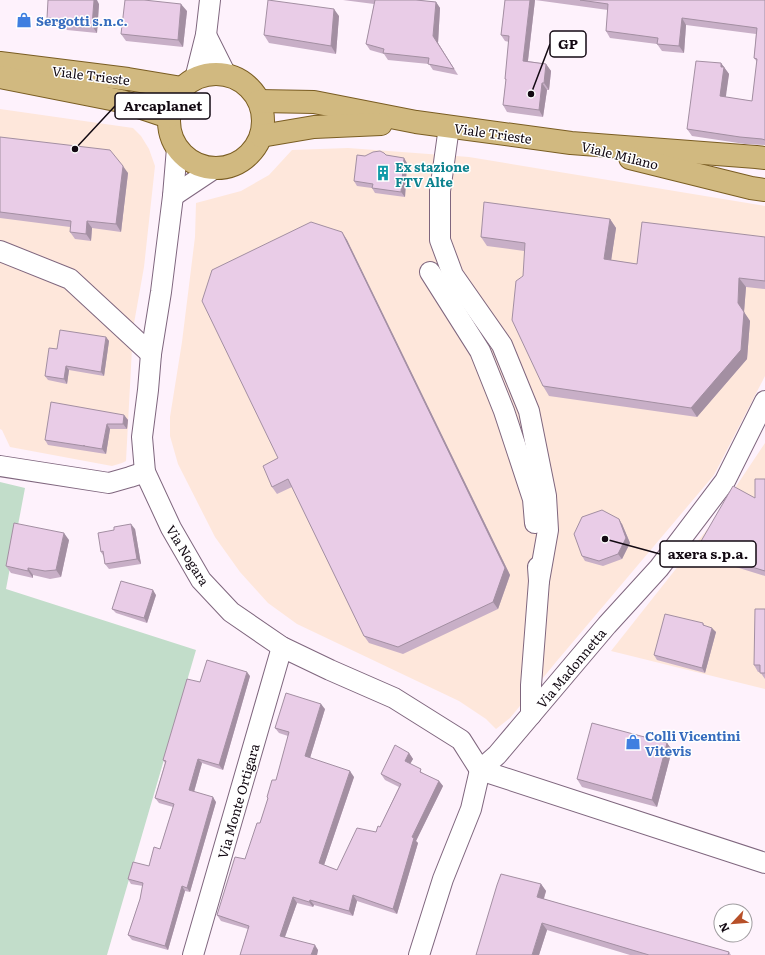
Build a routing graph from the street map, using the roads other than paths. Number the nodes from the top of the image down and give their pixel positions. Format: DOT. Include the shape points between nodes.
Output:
graph roads {
  1 [pos="210,0"];
  2 [pos="206,34"];
  3 [pos="0,64"];
  4 [pos="226,75"];
  5 [pos="0,77"];
  6 [pos="188,83"];
  7 [pos="259,101"];
  8 [pos="169,117"];
  9 [pos="416,122"];
  10 [pos="449,127"];
  11 [pos="261,136"];
  12 [pos="571,143"];
  13 [pos="177,148"];
  14 [pos="765,158"];
  15 [pos="216,168"];
  16 [pos="765,190"];
  17 [pos="173,196"];
  18 [pos="0,251"];
  19 [pos="430,272"];
  20 [pos="151,354"];
  21 [pos="765,401"];
  22 [pos="0,466"];
  23 [pos="145,472"];
  24 [pos="539,581"];
  25 [pos="282,647"];
  26 [pos="531,715"];
  27 [pos="480,770"];
  28 [pos="765,863"];
  29 [pos="194,955"];
  30 [pos="419,955"];
  1 -- 2 [label="street"];
  2 -- 4 [label="street"];
  2 -- 6 [label="street"];
  3 -- 6 [label="main road, Viale Trieste" via="128,79"];
  4 -- 6 [label="main road, Viale Trieste" via="210,74"];
  4 -- 7 [label="main road, Viale Trieste" via="240,80 251,89"];
  5 -- 8 [label="main road, Viale Trieste" via="121,101"];
  6 -- 8 [label="main road, Viale Trieste" via="173,101"];
  7 -- 9 [label="main road, Viale Trieste" via="314,102"];
  7 -- 11 [label="main road, Viale Trieste" via="264,124"];
  8 -- 13 [label="main road, Viale Trieste" via="170,133"];
  9 -- 10 [label="main road, Viale Trieste"];
  9 -- 11 [label="main road, Viale Trieste" via="314,127"];
  10 -- 12 [label="main road, Viale Trieste"];
  10 -- 24 [label="street" via="440,190 440,240 453,275 502,345 529,411 546,496 548,523"];
  11 -- 15 [label="main road, Viale Trieste" via="244,160"];
  12 -- 14 [label="main road, Viale Milano"];
  12 -- 16 [label="main road, Viale Milano"];
  13 -- 15 [label="main road, Viale Trieste" via="200,166"];
  13 -- 17 [label="street, Via Nogara"];
  15 -- 17 [label="street"];
  17 -- 20 [label="street, Via Nogara"];
  18 -- 20 [label="street" via="70,279"];
  19 -- 24 [label="street" via="480,351 504,411 533,499"];
  20 -- 23 [label="street, Via Nogara" via="142,437"];
  21 -- 26 [label="street, Via Madonnetta" via="725,481 659,568"];
  22 -- 23 [label="street" via="109,483"];
  23 -- 25 [label="street, Via Nogara" via="171,528 201,580 231,612"];
  24 -- 26 [label="street"];
  25 -- 27 [label="street, Via Nogara" via="394,698 461,740"];
  25 -- 29 [label="street, Via Monte Ortigara"];
  26 -- 27 [label="street, Via Madonnetta" via="497,755"];
  27 -- 28 [label="street"];
  27 -- 30 [label="street" via="471,809 443,879"];
}
